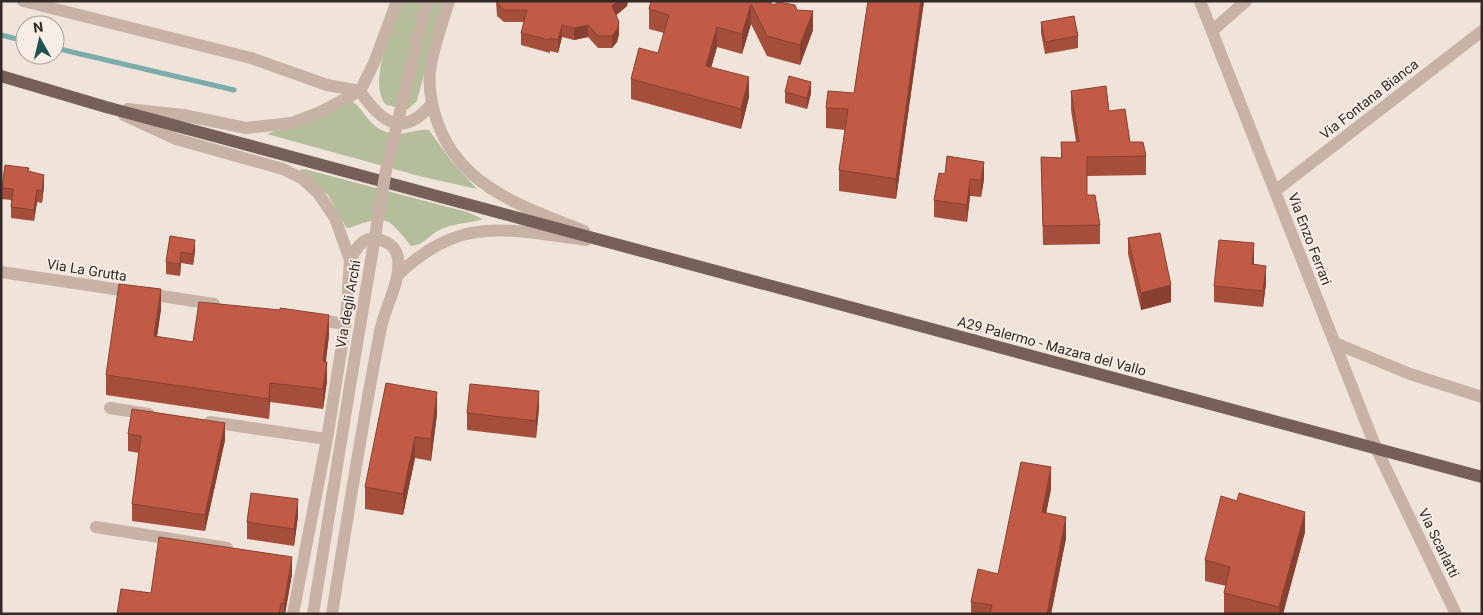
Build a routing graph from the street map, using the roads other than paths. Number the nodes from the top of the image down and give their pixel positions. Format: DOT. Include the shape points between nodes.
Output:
graph roads {
  1 [pos="24,1"];
  2 [pos="397,1"];
  3 [pos="427,1"];
  4 [pos="449,1"];
  5 [pos="1200,1"];
  6 [pos="1246,1"];
  7 [pos="1212,30"];
  8 [pos="1482,31"];
  9 [pos="1,76"];
  10 [pos="360,90"];
  11 [pos="431,105"];
  12 [pos="106,107"];
  13 [pos="1275,191"];
  14 [pos="614,244"];
  15 [pos="350,260"];
  16 [pos="1,272"];
  17 [pos="398,275"];
  18 [pos="227,306"];
  19 [pos="296,317"];
  20 [pos="345,324"];
  21 [pos="1335,343"];
  22 [pos="1482,397"];
  23 [pos="110,408"];
  24 [pos="159,415"];
  25 [pos="199,421"];
  26 [pos="327,439"];
  27 [pos="1376,448"];
  28 [pos="1482,477"];
  29 [pos="1394,486"];
  30 [pos="96,527"];
  31 [pos="244,550"];
  32 [pos="293,614"];
  33 [pos="313,614"];
  34 [pos="332,614"];
  35 [pos="1456,614"];
  1 -- 10 [label="street" via="251,58 328,85"];
  2 -- 10 [label="street" via="374,63"];
  3 -- 33 [label="street, Via degli Archi, bridge" via="386,170"];
  4 -- 11 [label="street" via="430,71"];
  5 -- 7 [label="street, Via Enzo Ferrari"];
  6 -- 7 [label="street"];
  7 -- 13 [label="street, Via Enzo Ferrari"];
  8 -- 13 [label="street, Via Fontana Bianca"];
  9 -- 12 [label="main road, A29 Palermo - Mazara del Vallo"];
  10 -- 11 [label="street" via="381,118 393,122 420,118"];
  10 -- 12 [label="street" via="320,112 291,123 246,128 183,115"];
  11 -- 14 [label="street" via="446,143 468,171 488,187 506,199"];
  12 -- 14 [label="main road, A29 Palermo - Mazara del Vallo"];
  12 -- 15 [label="street" via="176,139 283,169 303,180 318,192 335,218"];
  13 -- 21 [label="street, Via Enzo Ferrari"];
  14 -- 17 [label="street" via="504,230 471,231 437,244"];
  14 -- 27 [label="main road, A29 Palermo - Mazara del Vallo"];
  15 -- 17 [label="street" via="359,244 368,239 381,240 393,246 398,257"];
  15 -- 20 [label="street"];
  16 -- 18 [label="street, Via La Grutta"];
  17 -- 34 [label="street" via="380,328"];
  19 -- 20 [label="street"];
  20 -- 26 [label="street"];
  21 -- 22 [label="street" via="1410,374"];
  21 -- 27 [label="street, Via Enzo Ferrari"];
  23 -- 24 [label="street"];
  25 -- 26 [label="street"];
  26 -- 32 [label="street" via="299,559"];
  27 -- 28 [label="main road, A29 Palermo - Mazara del Vallo"];
  27 -- 29 [label="street, Via Enzo Ferrari"];
  29 -- 35 [label="street, Via Scarlatti"];
  30 -- 31 [label="street"];
}
